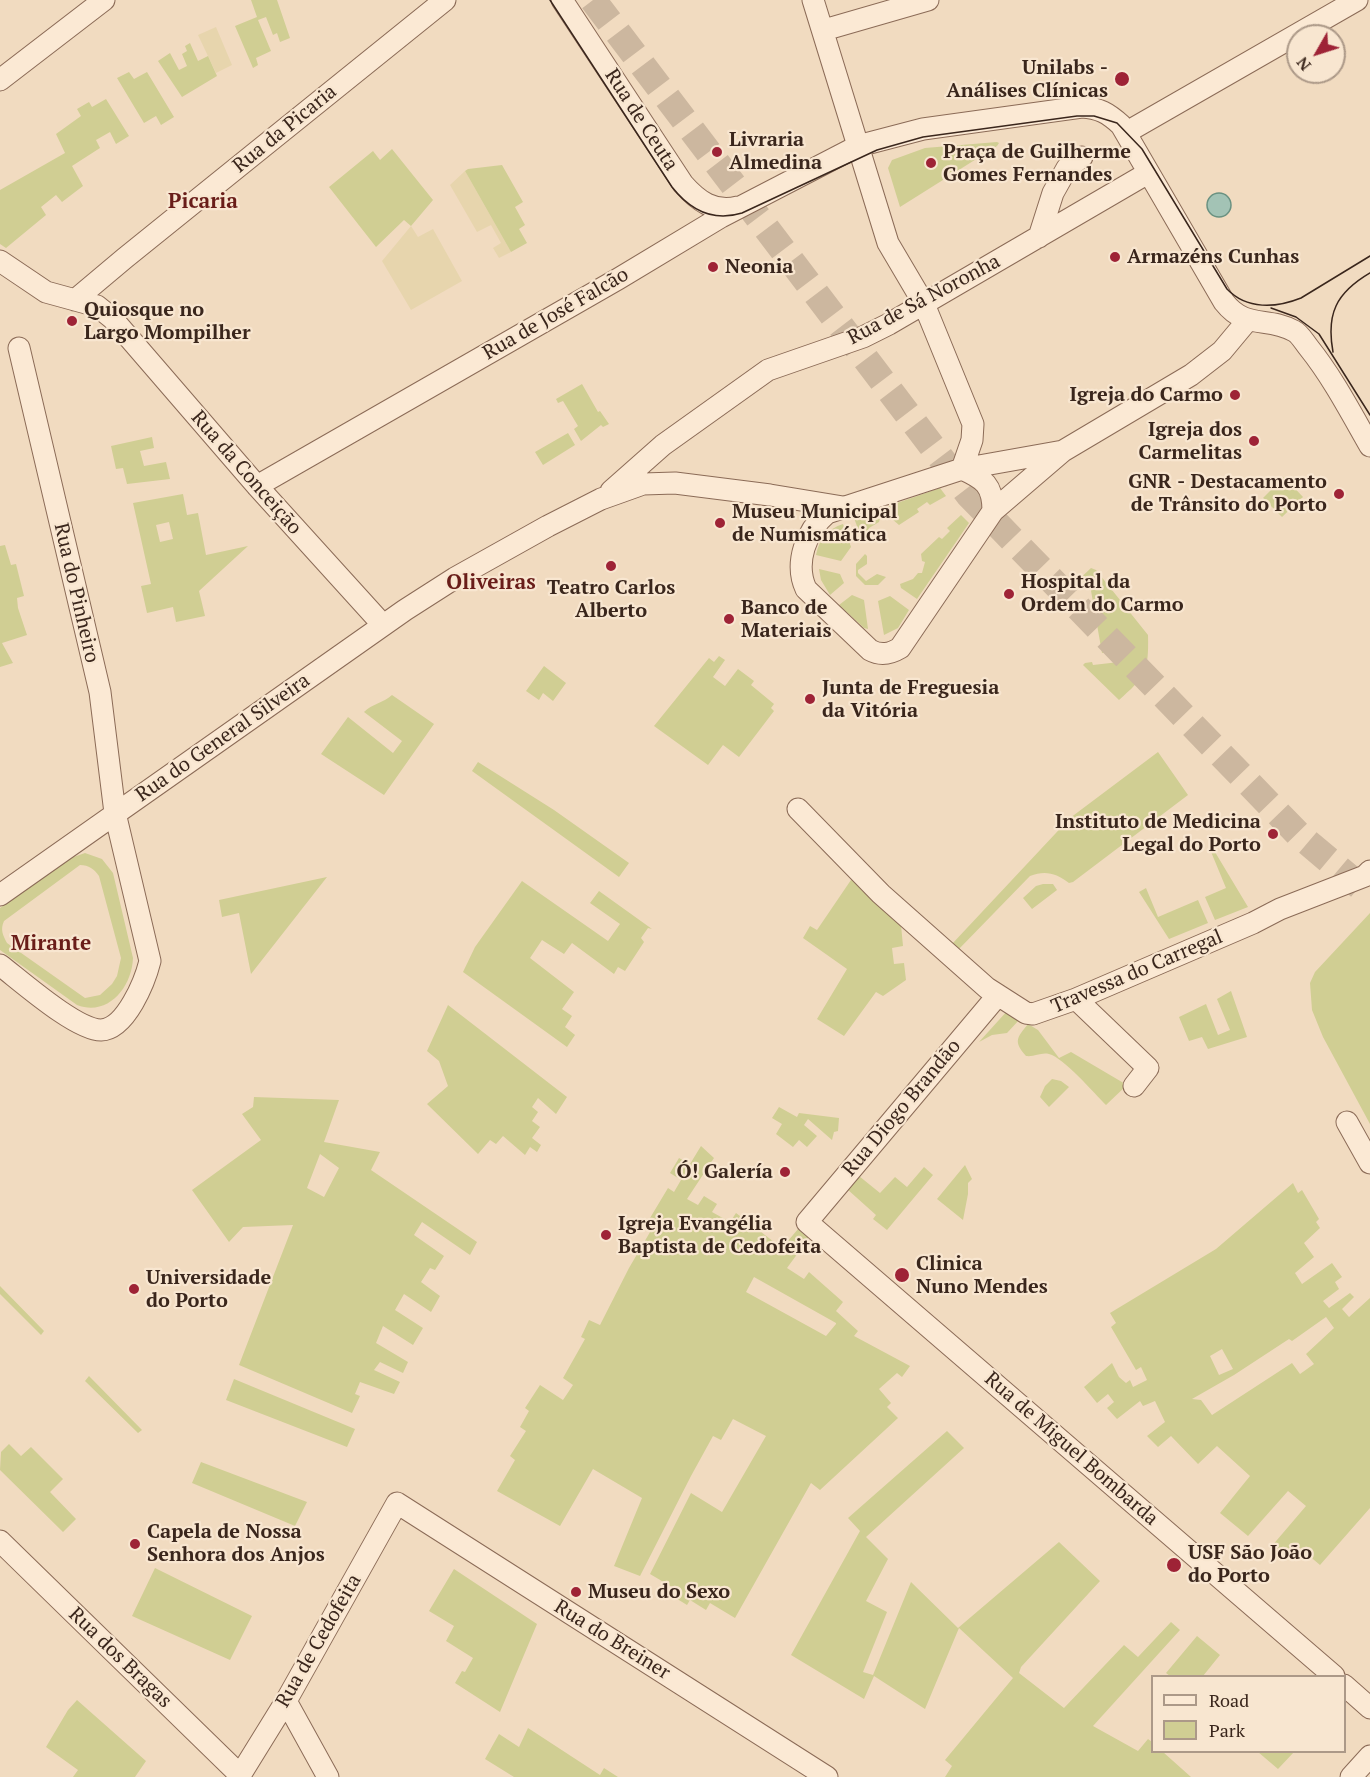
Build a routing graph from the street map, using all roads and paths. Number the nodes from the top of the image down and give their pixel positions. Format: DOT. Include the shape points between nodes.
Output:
graph roads {
  1 [pos="104,0"];
  2 [pos="445,0"];
  3 [pos="562,0"];
  4 [pos="813,0"];
  5 [pos="928,0"];
  6 [pos="1357,0"];
  7 [pos="824,30"];
  8 [pos="0,80"];
  9 [pos="1126,132"];
  10 [pos="858,146"];
  11 [pos="1082,157"];
  12 [pos="1148,173"];
  13 [pos="741,206"];
  14 [pos="1039,237"];
  15 [pos="0,261"];
  16 [pos="75,300"];
  17 [pos="924,304"];
  18 [pos="1247,321"];
  19 [pos="19,348"];
  20 [pos="1370,446"];
  21 [pos="1063,451"];
  22 [pos="962,469"];
  23 [pos="257,486"];
  24 [pos="601,499"];
  25 [pos="843,507"];
  26 [pos="993,511"];
  27 [pos="383,626"];
  28 [pos="798,808"];
  29 [pos="115,813"];
  30 [pos="1367,874"];
  31 [pos="0,895"];
  32 [pos="0,964"];
  33 [pos="998,995"];
  34 [pos="1076,999"];
  35 [pos="1134,1086"];
  36 [pos="1347,1122"];
  37 [pos="1370,1163"];
  38 [pos="807,1222"];
  39 [pos="397,1503"];
  40 [pos="0,1540"];
  41 [pos="1332,1675"];
  42 [pos="1346,1687"];
  43 [pos="286,1701"];
  44 [pos="1370,1708"];
  45 [pos="1370,1756"];
  46 [pos="240,1776"];
  47 [pos="328,1777"];
  48 [pos="827,1777"];
  49 [pos="1351,1777"];
  1 -- 8 [label="street"];
  2 -- 16 [label="street, Rua da Picaria"];
  3 -- 13 [label="street, Rua de Ceuta" via="688,190 714,208"];
  4 -- 7 [label="street"];
  5 -- 7 [label="street"];
  6 -- 9 [label="street"];
  7 -- 10 [label="street"];
  9 -- 10 [label="street, Rua de José Falcão" via="1109,114 1082,107 923,129"];
  9 -- 12 [label="street, Rua de José Falcão"];
  10 -- 13 [label="street, Rua de José Falcão"];
  10 -- 17 [label="street" via="888,243"];
  11 -- 14 [label="street" via="1067,168 1053,193"];
  12 -- 14 [label="street, Rua de Sá Noronha"];
  12 -- 18 [label="street, Rua de José Falcão" via="1219,296 1229,310"];
  13 -- 23 [label="street, Rua de José Falcão"];
  14 -- 17 [label="street, Rua de Sá Noronha"];
  15 -- 16 [label="street, Rua da Conceição" via="46,292"];
  16 -- 23 [label="street, Rua da Conceição" via="97,306 112,318"];
  17 -- 22 [label="street" via="973,424"];
  17 -- 24 [label="street, Rua de Sá Noronha" via="863,337 768,370 663,445"];
  18 -- 20 [label="street" via="1275,323 1296,332 1323,366"];
  18 -- 21 [label="street" via="1222,351 1191,375"];
  19 -- 29 [label="street, Rua do Pinheiro" via="100,692"];
  21 -- 22 [label="street"];
  21 -- 26 [label="street"];
  22 -- 25 [label="street"];
  22 -- 26 [label="street" via="983,480 992,494"];
  23 -- 27 [label="street, Rua da Conceição"];
  24 -- 25 [label="street" via="643,484 675,483"];
  24 -- 27 [label="street, Rua do General Silveira" via="455,578"];
  25 -- 26 [label="street" via="827,513 813,526 801,558 802,580 870,651 881,655 900,648"];
  27 -- 29 [label="street, Rua do General Silveira"];
  28 -- 33 [label="street, Travessa do Carregal" via="881,894"];
  29 -- 31 [label="street, Rua do General Silveira"];
  29 -- 32 [label="street, Rua do Pinheiro" via="150,961 130,1006 112,1027 86,1026"];
  30 -- 34 [label="street, Travessa do Carregal"];
  33 -- 34 [label="street, Travessa do Carregal" via="1033,1014"];
  33 -- 38 [label="street, Rua Diogo Brandão"];
  34 -- 35 [label="street" via="1148,1068"];
  36 -- 37 [label="street"];
  38 -- 41 [label="street, Rua de Miguel Bombarda"];
  39 -- 43 [label="street, Rua de Cedofeita"];
  39 -- 48 [label="street, Rua do Breiner"];
  40 -- 46 [label="street, Rua dos Bragas"];
  42 -- 44 [label="street"];
  43 -- 46 [label="street, Rua de Cedofeita"];
  43 -- 47 [label="street"];
  45 -- 49 [label="street"];
}
